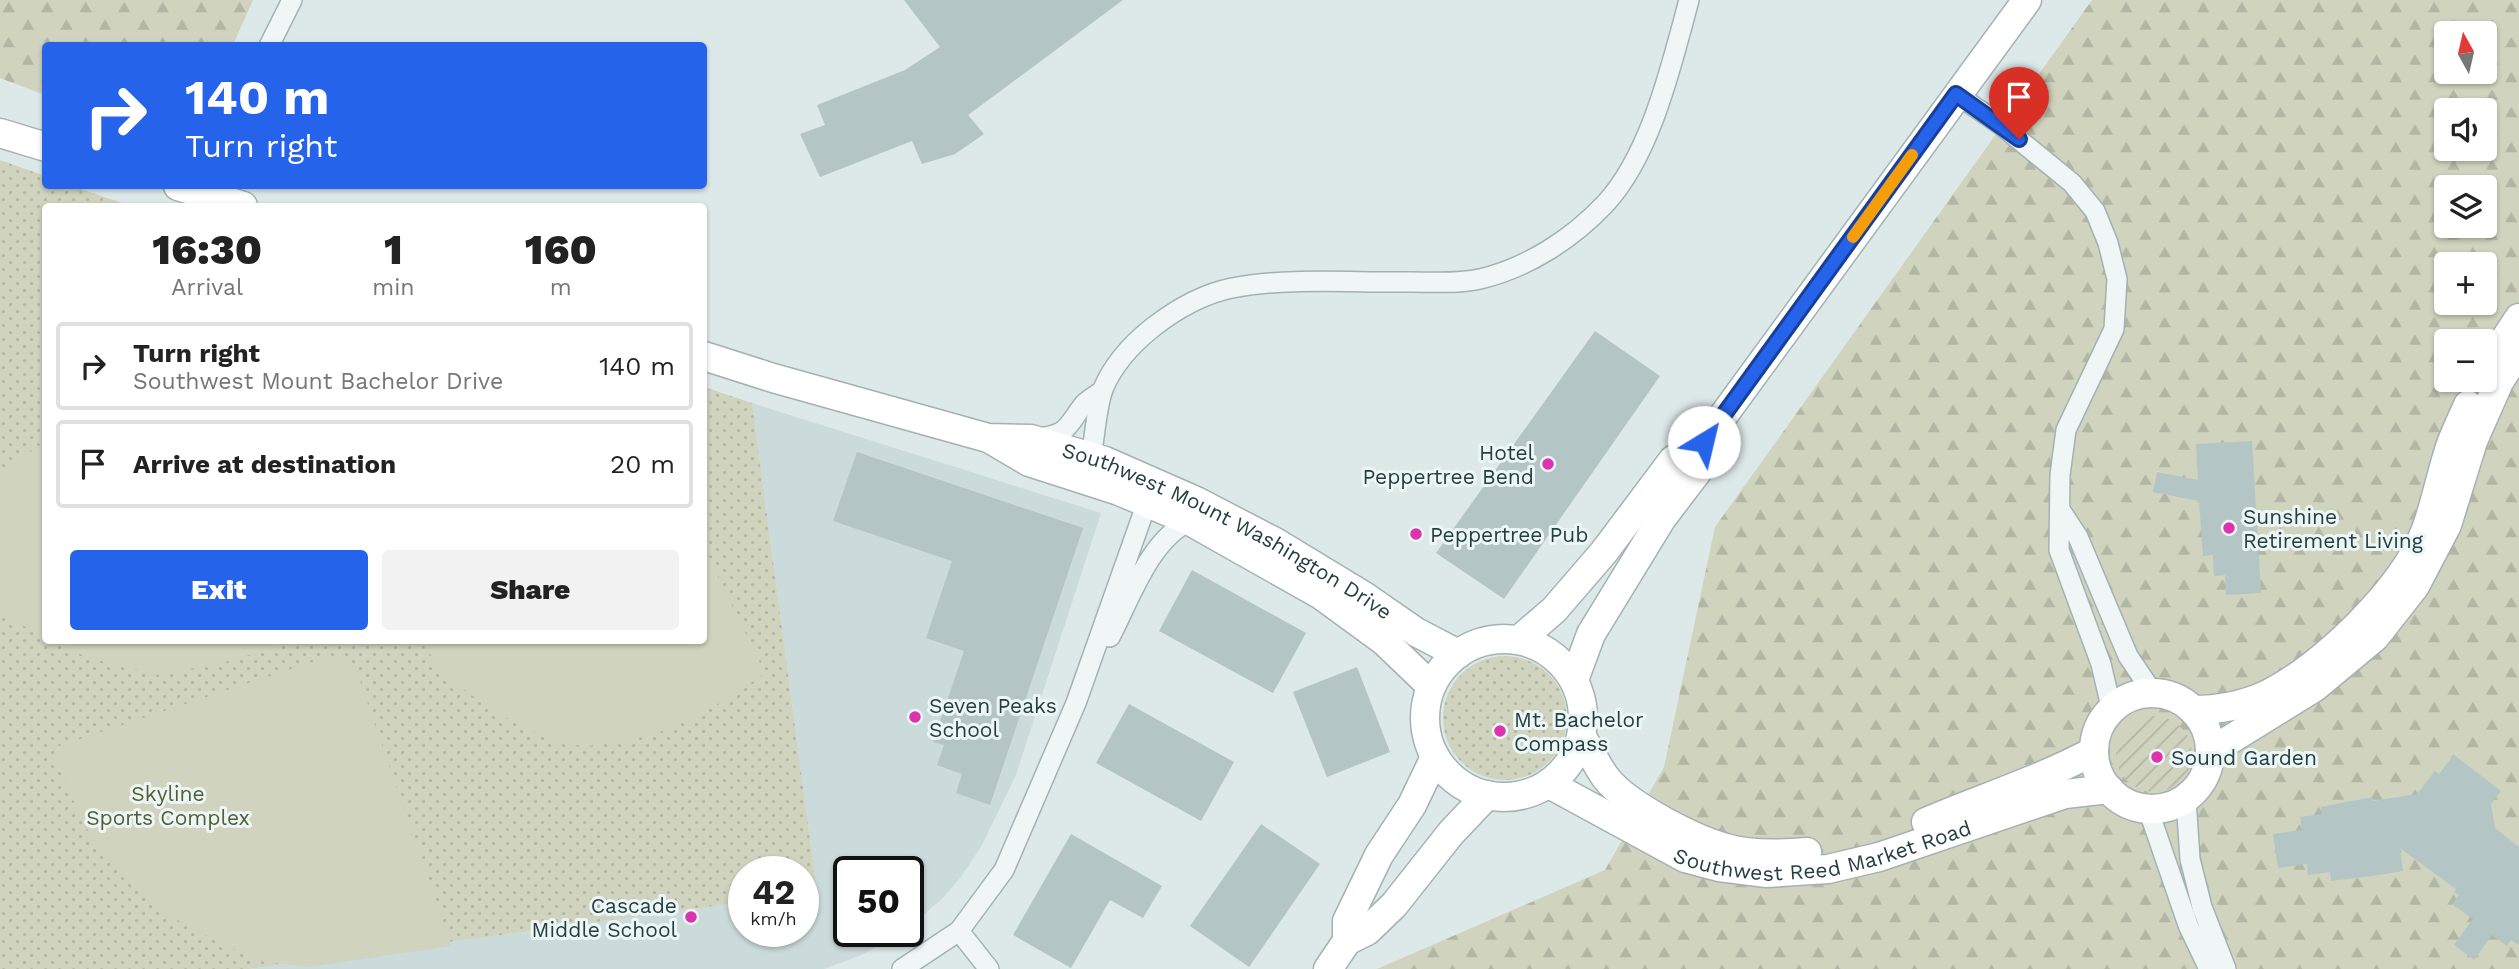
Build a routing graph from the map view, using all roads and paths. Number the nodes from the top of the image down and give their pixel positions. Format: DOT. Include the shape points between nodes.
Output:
graph roads {
  1 [pos="292,0"];
  2 [pos="1689,0"];
  3 [pos="2027,0"];
  4 [pos="271,42"];
  5 [pos="1956,94"];
  6 [pos="0,133"];
  7 [pos="42,146"];
  8 [pos="192,189"];
  9 [pos="231,197"];
  10 [pos="2519,318"];
  11 [pos="2519,351"];
  12 [pos="2497,352"];
  13 [pos="707,357"];
  14 [pos="1103,390"];
  15 [pos="2474,392"];
  16 [pos="988,438"];
  17 [pos="1031,439"];
  18 [pos="1704,442"];
  19 [pos="1091,457"];
  20 [pos="1150,492"];
  21 [pos="2061,511"];
  22 [pos="1190,521"];
  23 [pos="1519,640"];
  24 [pos="1458,654"];
  25 [pos="1574,680"];
  26 [pos="1431,686"];
  27 [pos="2153,694"];
  28 [pos="1076,703"];
  29 [pos="2112,710"];
  30 [pos="2193,710"];
  31 [pos="1582,737"];
  32 [pos="2094,751"];
  33 [pos="2210,751"];
  34 [pos="1435,757"];
  35 [pos="1549,783"];
  36 [pos="2109,789"];
  37 [pos="1487,796"];
  38 [pos="2186,799"];
  39 [pos="2148,809"];
  40 [pos="959,930"];
  41 [pos="1347,941"];
  42 [pos="902,969"];
  43 [pos="989,969"];
  44 [pos="1328,969"];
  45 [pos="2211,969"];
  46 [pos="2226,969"];
  1 -- 4 [label="street"];
  2 -- 14 [label="street" via="1659,103 1634,163 1606,203 1546,252 1479,279 1231,288 1196,300 1158,323 1133,344"];
  3 -- 5 [label="main road"];
  5 -- 18 [label="main road"];
  5 -- 21 [label="street" via="2072,183 2095,211 2108,243 2117,279 2115,329 2066,430"];
  6 -- 7 [label="main road"];
  8 -- 9 [label="main road"];
  10 -- 12 [label="main road"];
  11 -- 33 [label="main road" via="2499,382 2473,441 2434,555 2407,596 2375,637 2315,687"];
  13 -- 16 [label="main road, Southwest Mount Washington Drive"];
  14 -- 17 [label="street" via="1086,402 1068,429"];
  14 -- 19 [label="street"];
  15 -- 30 [label="main road" via="2452,443 2424,533 2391,589 2307,669 2266,695 2237,705"];
  16 -- 17 [label="main road, Southwest Mount Washington Drive"];
  16 -- 20 [label="main road, Southwest Mount Washington Drive" via="1029,462 1119,491"];
  17 -- 19 [label="main road, Southwest Mount Washington Drive"];
  18 -- 23 [label="main road" via="1674,460 1604,552 1554,610"];
  18 -- 25 [label="main road" via="1697,472 1662,519 1591,634"];
  19 -- 20 [label="main road, Southwest Mount Washington Drive"];
  20 -- 22 [label="main road, Southwest Mount Washington Drive"];
  20 -- 24 [label="main road, Southwest Mount Washington Drive" via="1275,542"];
  20 -- 28 [label="street"];
  21 -- 27 [label="street" via="2078,537 2128,656"];
  21 -- 29 [label="street" via="2059,550 2101,664"];
  22 -- 26 [label="main road, Southwest Mount Washington Drive" via="1321,595 1384,641"];
  22 -- 28 [label="street" via="1177,527 1156,549"];
  23 -- 24 [label="main road" via="1487,641"];
  23 -- 25 [label="main road" via="1541,648"];
  24 -- 26 [label="main road"];
  25 -- 31 [label="main road" via="1584,718"];
  26 -- 34 [label="main road" via="1426,734"];
  27 -- 29 [label="main road" via="2131,698"];
  27 -- 30 [label="main road" via="2182,701"];
  28 -- 40 [label="street" via="1004,870"];
  29 -- 32 [label="main road" via="2102,722"];
  30 -- 33 [label="main road" via="2209,736"];
  31 -- 32 [label="main road, Southwest Reed Market Road" via="1607,779 1634,804 1727,849 1782,854 1844,850 1885,840 2058,771"];
  31 -- 35 [label="main road" via="1564,771"];
  32 -- 36 [label="main road"];
  33 -- 38 [label="main road" via="2199,786"];
  34 -- 37 [label="main road" via="1448,775"];
  34 -- 41 [label="main road" via="1347,921"];
  35 -- 36 [label="main road, Southwest Reed Market Road" via="1685,858 1767,873 1828,869 1879,857 2065,794"];
  35 -- 37 [label="main road" via="1530,793"];
  36 -- 39 [label="main road" via="2133,806"];
  37 -- 41 [label="main road" via="1394,905 1367,931"];
  38 -- 39 [label="main road"];
  38 -- 46 [label="street" via="2190,859"];
  39 -- 45 [label="street" via="2188,925"];
  40 -- 42 [label="street"];
  40 -- 43 [label="street"];
  41 -- 44 [label="main road"];
}
